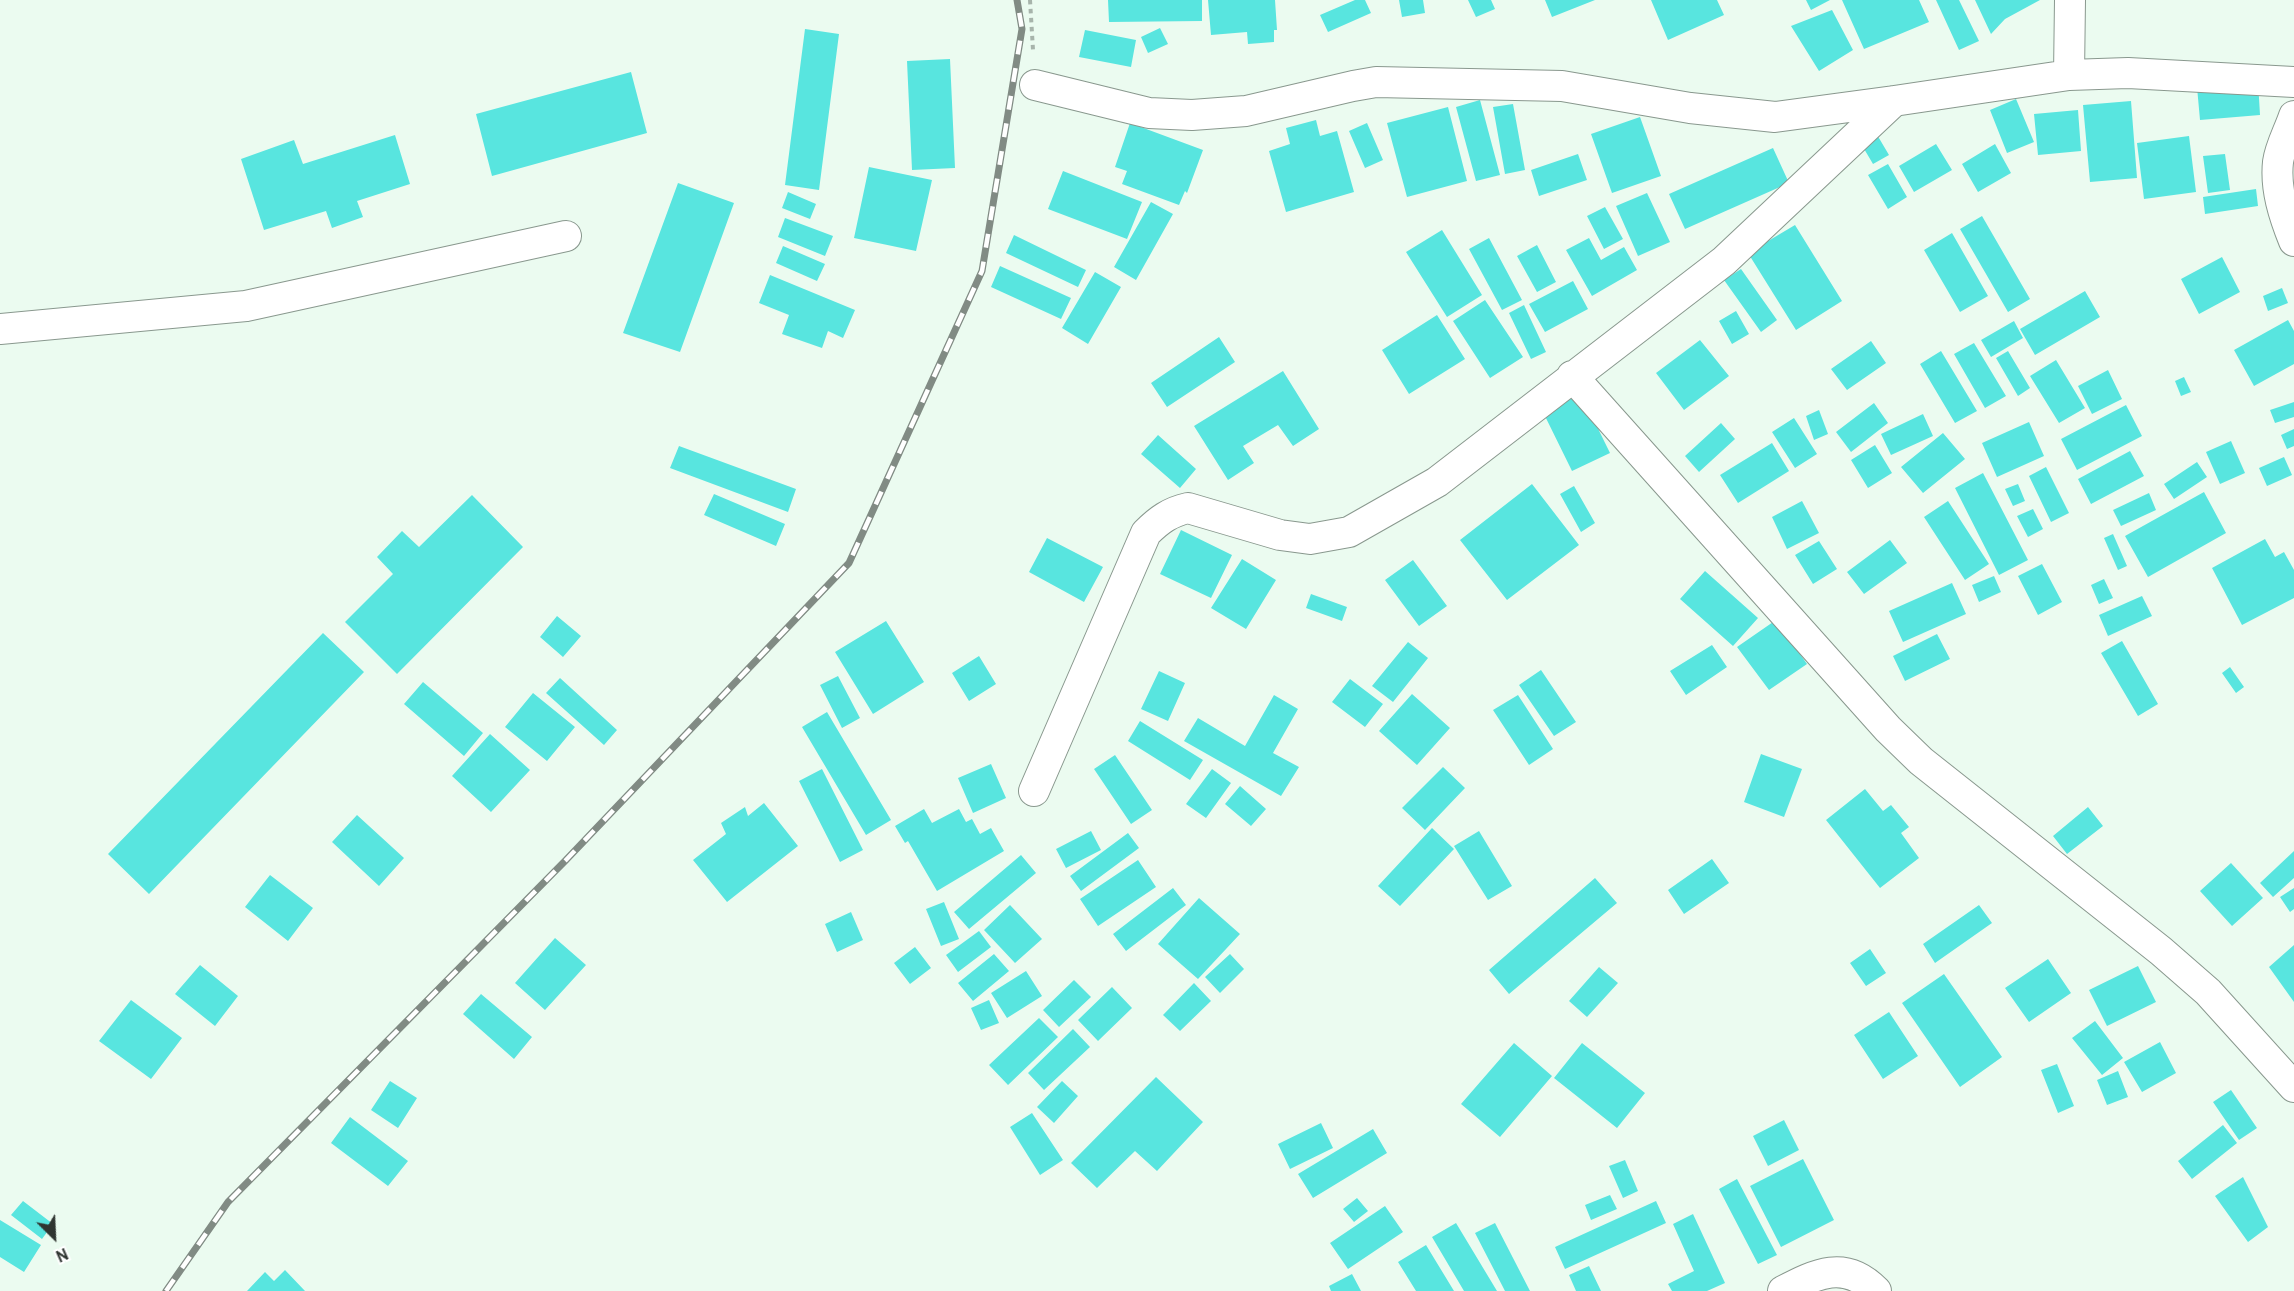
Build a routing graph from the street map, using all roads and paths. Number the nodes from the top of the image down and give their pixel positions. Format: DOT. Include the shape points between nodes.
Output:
graph roads {
  1 [pos="1030,0"];
  2 [pos="2070,0"];
  3 [pos="2068,75"];
  4 [pos="2294,82"];
  5 [pos="1035,86"];
  6 [pos="1894,101"];
  7 [pos="2294,116"];
  8 [pos="566,236"];
  9 [pos="2294,241"];
  10 [pos="0,329"];
  11 [pos="1572,376"];
  12 [pos="1034,790"];
  13 [pos="2294,1087"];
  14 [pos="1783,1291"];
  15 [pos="1876,1291"];
  1 -- 5 [label="path"];
  2 -- 3 [label="street"];
  3 -- 4 [label="street" via="2128,73"];
  3 -- 6 [label="street"];
  5 -- 6 [label="street" via="1149,113 1192,115 1246,111 1376,82 1562,86 1690,108 1775,117"];
  6 -- 11 [label="street" via="1724,261"];
  7 -- 9 [label="street" via="2278,161 2284,217"];
  8 -- 10 [label="street" via="246,306"];
  11 -- 12 [label="street" via="1437,482 1349,532 1310,539 1280,536 1188,508 1161,518 1146,533"];
  11 -- 13 [label="street" via="1888,729 1921,761 2208,992"];
  14 -- 15 [label="street" via="1816,1274 1843,1273 1864,1279"];
}
